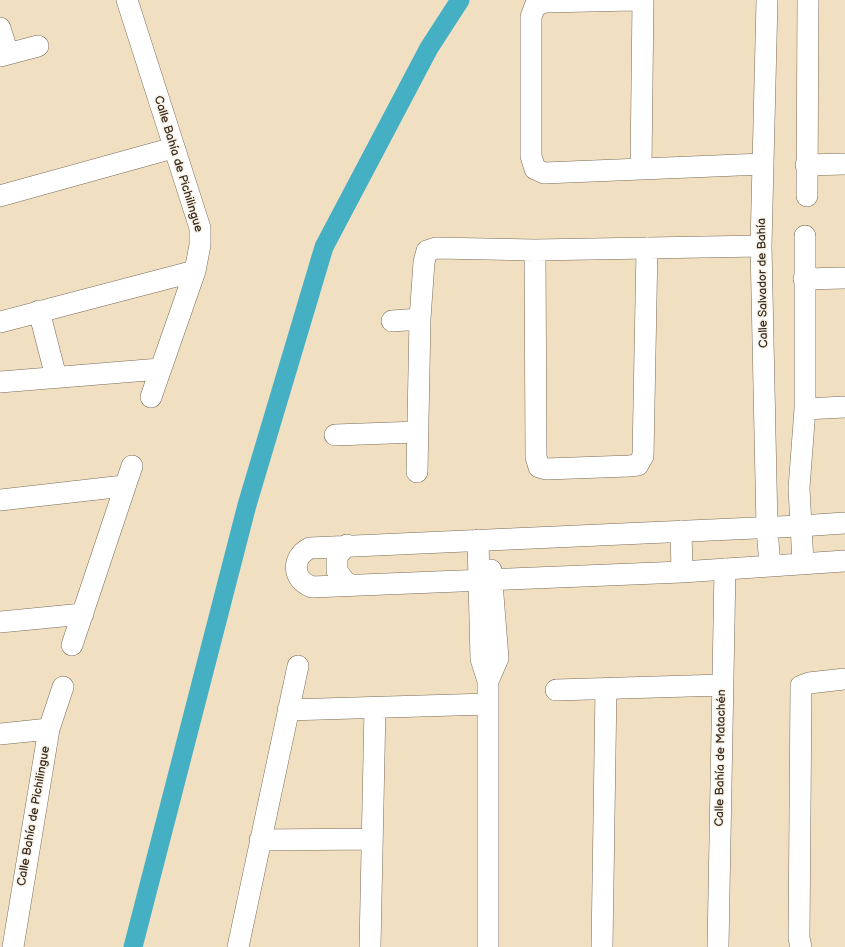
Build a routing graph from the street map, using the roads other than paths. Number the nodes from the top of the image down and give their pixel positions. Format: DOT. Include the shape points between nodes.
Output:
graph roads {
  1 [pos="127,0"];
  2 [pos="634,0"];
  3 [pos="642,0"];
  4 [pos="767,0"];
  5 [pos="808,0"];
  6 [pos="0,28"];
  7 [pos="38,46"];
  8 [pos="4,55"];
  9 [pos="173,148"];
  10 [pos="763,164"];
  11 [pos="845,164"];
  12 [pos="806,165"];
  13 [pos="641,168"];
  14 [pos="0,196"];
  15 [pos="807,196"];
  16 [pos="805,236"];
  17 [pos="761,246"];
  18 [pos="647,248"];
  19 [pos="535,250"];
  20 [pos="194,272"];
  21 [pos="845,278"];
  22 [pos="804,279"];
  23 [pos="39,311"];
  24 [pos="420,319"];
  25 [pos="392,321"];
  26 [pos="0,322"];
  27 [pos="160,369"];
  28 [pos="56,378"];
  29 [pos="0,382"];
  30 [pos="151,397"];
  31 [pos="845,406"];
  32 [pos="805,409"];
  33 [pos="418,432"];
  34 [pos="336,435"];
  35 [pos="132,466"];
  36 [pos="418,472"];
  37 [pos="124,486"];
  38 [pos="0,500"];
  39 [pos="845,523"];
  40 [pos="800,526"];
  41 [pos="768,528"];
  42 [pos="681,532"];
  43 [pos="484,540"];
  44 [pos="347,545"];
  45 [pos="845,561"];
  46 [pos="803,563"];
  47 [pos="770,566"];
  48 [pos="725,569"];
  49 [pos="682,572"];
  50 [pos="485,580"];
  51 [pos="353,585"];
  52 [pos="83,614"];
  53 [pos="0,622"];
  54 [pos="72,645"];
  55 [pos="298,666"];
  56 [pos="845,679"];
  57 [pos="722,685"];
  58 [pos="63,687"];
  59 [pos="606,688"];
  60 [pos="556,690"];
  61 [pos="488,704"];
  62 [pos="375,708"];
  63 [pos="288,710"];
  64 [pos="49,729"];
  65 [pos="0,734"];
  66 [pos="372,839"];
  67 [pos="260,840"];
  68 [pos="8,920"];
  69 [pos="12,947"];
  70 [pos="238,947"];
  71 [pos="370,947"];
  72 [pos="488,947"];
  73 [pos="602,947"];
  74 [pos="718,947"];
  75 [pos="801,947"];
  1 -- 9 [label="street, Calle Bahía de Pichilingue"];
  2 -- 13 [label="street" via="545,2 535,6 531,17 531,156 535,169 544,173"];
  3 -- 13 [label="street"];
  4 -- 10 [label="street, Calle Salvador de Bahía"];
  5 -- 12 [label="street"];
  6 -- 8 [label="street"];
  7 -- 8 [label="street"];
  9 -- 14 [label="street"];
  9 -- 20 [label="street, Calle Bahía de Pichilingue" via="200,228 200,245"];
  10 -- 13 [label="street"];
  10 -- 17 [label="street, Calle Salvador de Bahía"];
  11 -- 12 [label="street"];
  12 -- 15 [label="street"];
  16 -- 22 [label="street"];
  17 -- 18 [label="street"];
  17 -- 41 [label="street, Calle Salvador de Bahía"];
  18 -- 19 [label="street"];
  18 -- 19 [label="street" via="642,456 638,464 629,466 546,469 539,467 536,457"];
  19 -- 24 [label="street" via="436,248 427,251"];
  20 -- 23 [label="street"];
  20 -- 27 [label="street, Calle Bahía de Pichilingue"];
  21 -- 22 [label="street"];
  22 -- 32 [label="street"];
  23 -- 26 [label="street"];
  23 -- 28 [label="street"];
  24 -- 25 [label="street"];
  24 -- 33 [label="street"];
  27 -- 28 [label="street"];
  27 -- 30 [label="street, Calle Bahía de Pichilingue"];
  28 -- 29 [label="street"];
  31 -- 32 [label="street"];
  32 -- 40 [label="street" via="798,488"];
  33 -- 34 [label="street"];
  33 -- 36 [label="street"];
  35 -- 37 [label="street"];
  37 -- 38 [label="street"];
  37 -- 52 [label="street"];
  39 -- 40 [label="street"];
  40 -- 41 [label="street"];
  40 -- 46 [label="street"];
  41 -- 42 [label="street"];
  41 -- 47 [label="street, Calle Salvador de Bahía"];
  42 -- 43 [label="street"];
  42 -- 49 [label="street"];
  43 -- 44 [label="street"];
  43 -- 50 [label="street"];
  44 -- 51 [label="street" via="337,556 337,571 346,583"];
  44 -- 51 [label="street" via="310,548 300,555 296,567 302,582 312,586"];
  45 -- 46 [label="street"];
  46 -- 47 [label="street"];
  47 -- 48 [label="street"];
  48 -- 49 [label="street"];
  48 -- 57 [label="street, Calle Bahía de Matachén"];
  49 -- 50 [label="street"];
  50 -- 51 [label="street"];
  50 -- 61 [label="street" via="498,658 488,682"];
  52 -- 53 [label="street"];
  52 -- 54 [label="street"];
  55 -- 63 [label="street"];
  56 -- 75 [label="street" via="801,686"];
  57 -- 59 [label="street"];
  57 -- 74 [label="street, Calle Bahía de Matachén"];
  58 -- 64 [label="street, Calle Bahía de Pichilingue"];
  59 -- 60 [label="street"];
  59 -- 73 [label="street"];
  61 -- 62 [label="street"];
  61 -- 72 [label="street"];
  62 -- 63 [label="street"];
  62 -- 66 [label="street"];
  63 -- 67 [label="street"];
  64 -- 65 [label="street"];
  64 -- 68 [label="street, Calle Bahía de Pichilingue"];
  66 -- 67 [label="street"];
  66 -- 71 [label="street"];
  67 -- 70 [label="street"];
  68 -- 69 [label="street, Calle Bahía de Pichilingue"];
}
